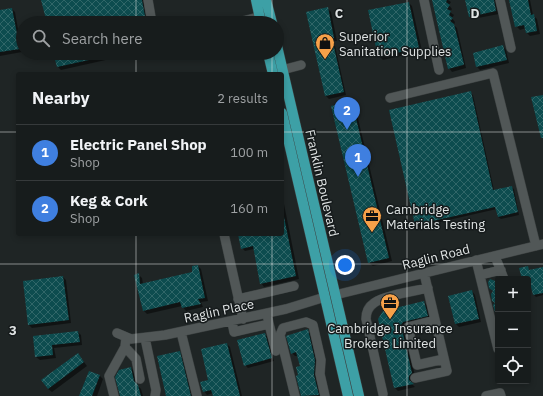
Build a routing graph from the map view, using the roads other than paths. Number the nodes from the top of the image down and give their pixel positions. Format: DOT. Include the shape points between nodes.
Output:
graph roads {
  1 [pos="148,0"];
  2 [pos="256,0"];
  3 [pos="266,0"];
  4 [pos="424,0"];
  5 [pos="500,0"];
  6 [pos="151,16"];
  7 [pos="259,16"];
  8 [pos="270,16"];
  9 [pos="511,48"];
  10 [pos="272,60"];
  11 [pos="278,60"];
  12 [pos="301,65"];
  13 [pos="440,70"];
  14 [pos="278,72"];
  15 [pos="284,98"];
  16 [pos="390,98"];
  17 [pos="284,121"];
  18 [pos="224,236"];
  19 [pos="539,245"];
  20 [pos="495,256"];
  21 [pos="476,260"];
  22 [pos="424,273"];
  23 [pos="480,275"];
  24 [pos="503,275"];
  25 [pos="294,286"];
  26 [pos="428,288"];
  27 [pos="330,296"];
  28 [pos="238,299"];
  29 [pos="286,310"];
  30 [pos="267,314"];
  31 [pos="243,319"];
  32 [pos="435,320"];
  33 [pos="232,322"];
  34 [pos="269,324"];
  35 [pos="290,326"];
  36 [pos="181,332"];
  37 [pos="116,333"];
  38 [pos="126,337"];
  39 [pos="145,338"];
  40 [pos="125,348"];
  41 [pos="498,348"];
  42 [pos="276,351"];
  43 [pos="136,359"];
  44 [pos="444,359"];
  45 [pos="116,363"];
  46 [pos="415,378"];
  47 [pos="140,379"];
  48 [pos="383,394"];
  49 [pos="114,396"];
  50 [pos="155,396"];
  51 [pos="197,396"];
  52 [pos="295,396"];
  53 [pos="325,396"];
  54 [pos="348,396"];
  55 [pos="359,396"];
  56 [pos="486,396"];
  57 [pos="501,396"];
  1 -- 6 [label="street"];
  2 -- 7 [label="main road"];
  3 -- 8 [label="main road"];
  4 -- 13 [label="street"];
  5 -- 9 [label="street"];
  10 -- 14 [label="main road, Franklin Boulevard"];
  11 -- 14 [label="main road, Franklin Boulevard"];
  12 -- 14 [label="street"];
  15 -- 27 [label="main road, Franklin Boulevard"];
  16 -- 19 [label="street" via="493,73"];
  17 -- 27 [label="main road, Franklin Boulevard"];
  18 -- 28 [label="street"];
  19 -- 20 [label="street, Raglin Road"];
  20 -- 21 [label="street, Raglin Road"];
  20 -- 24 [label="street"];
  21 -- 22 [label="street, Raglin Road"];
  21 -- 23 [label="street"];
  22 -- 26 [label="street"];
  22 -- 27 [label="street, Raglin Road"];
  23 -- 24 [label="street"];
  23 -- 41 [label="street"];
  25 -- 28 [label="street"];
  26 -- 32 [label="street"];
  26 -- 48 [label="street" via="379,300 367,311 366,319"];
  27 -- 29 [label="street, Raglin Place"];
  27 -- 54 [label="main road, Franklin Boulevard"];
  27 -- 55 [label="main road, Franklin Boulevard"];
  28 -- 31 [label="street"];
  29 -- 30 [label="street, Raglin Place"];
  29 -- 35 [label="street"];
  30 -- 31 [label="street, Raglin Place"];
  30 -- 34 [label="street"];
  31 -- 33 [label="street, Raglin Place"];
  32 -- 44 [label="street"];
  32 -- 44 [label="street" via="408,327 412,345 417,366"];
  33 -- 34 [label="street" via="234,332"];
  33 -- 36 [label="street, Raglin Place"];
  34 -- 42 [label="street"];
  35 -- 52 [label="street" via="283,328 280,335"];
  35 -- 53 [label="street" via="306,322 313,325 321,360 320,374"];
  36 -- 39 [label="street, Raglin Place"];
  36 -- 51 [label="street"];
  37 -- 38 [label="street, Raglin Place"];
  38 -- 39 [label="street, Raglin Place"];
  38 -- 40 [label="street"];
  39 -- 50 [label="street" via="156,390"];
  40 -- 43 [label="street"];
  40 -- 45 [label="street"];
  43 -- 45 [label="street"];
  43 -- 47 [label="street"];
  44 -- 46 [label="street" via="447,371"];
  45 -- 49 [label="street" via="109,376"];
  56 -- 57 [label="street" via="500,393"];
}
